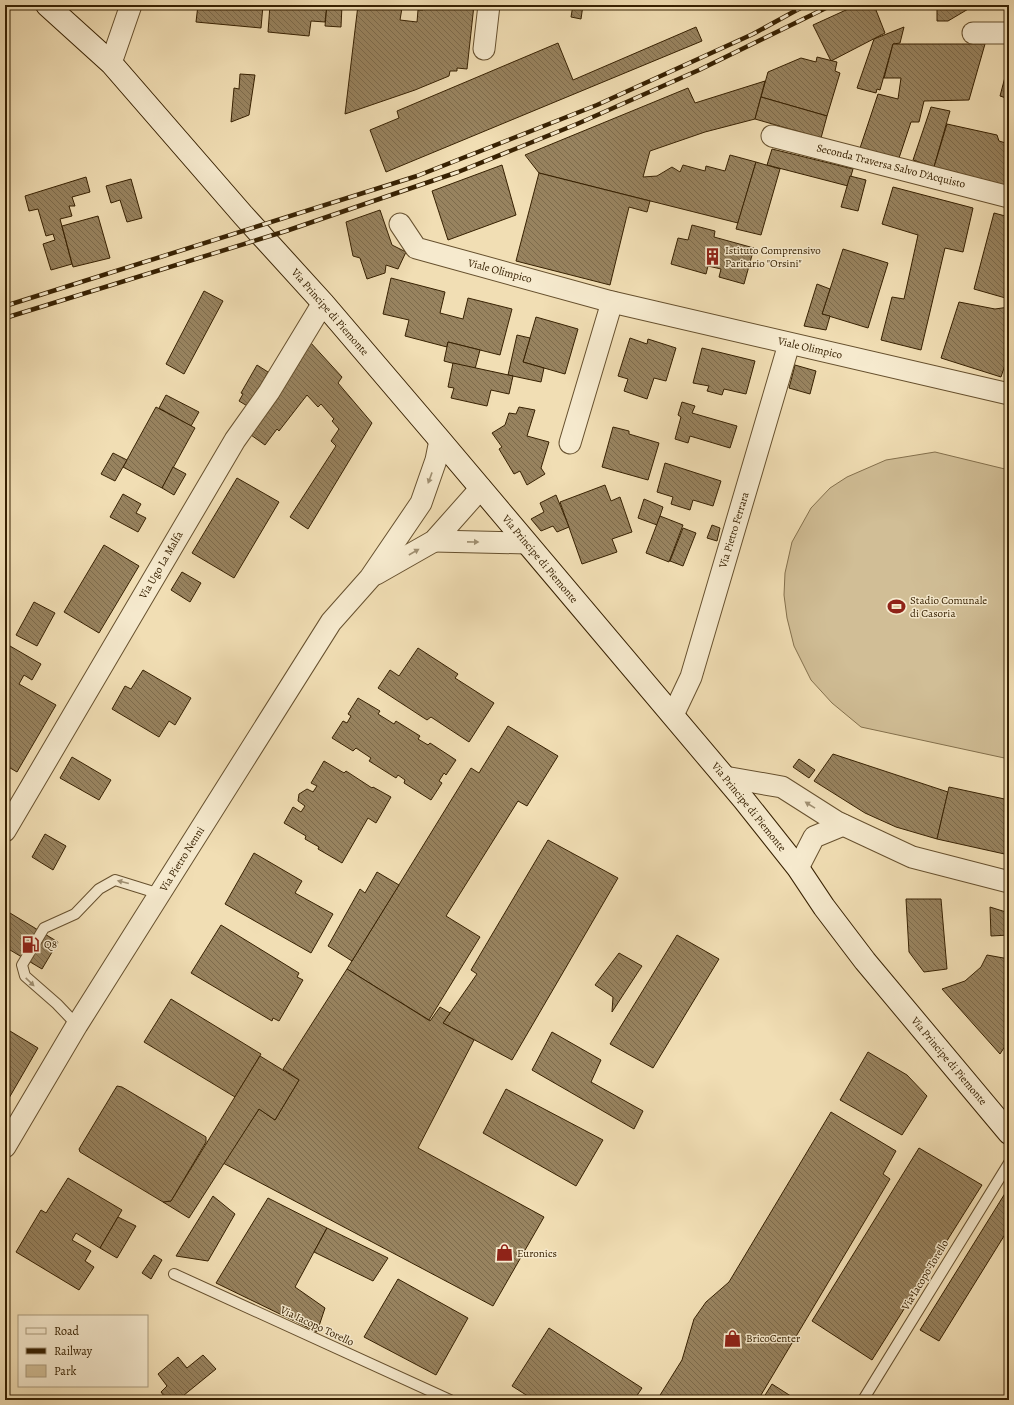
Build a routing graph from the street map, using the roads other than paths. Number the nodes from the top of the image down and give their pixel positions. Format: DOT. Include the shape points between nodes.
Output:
graph roads {
  1 [pos="47,5"];
  2 [pos="131,5"];
  3 [pos="489,5"];
  4 [pos="1009,33"];
  5 [pos="973,34"];
  6 [pos="484,50"];
  7 [pos="111,63"];
  8 [pos="772,136"];
  9 [pos="1009,197"];
  10 [pos="400,224"];
  11 [pos="612,302"];
  12 [pos="323,303"];
  13 [pos="789,344"];
  14 [pos="1009,394"];
  15 [pos="440,440"];
  16 [pos="570,443"];
  17 [pos="481,488"];
  18 [pos="434,541"];
  19 [pos="527,543"];
  20 [pos="370,578"];
  21 [pos="673,715"];
  22 [pos="725,777"];
  23 [pos="843,825"];
  24 [pos="5,831"];
  25 [pos="798,868"];
  26 [pos="1009,882"];
  27 [pos="160,894"];
  28 [pos="77,1025"];
  29 [pos="1009,1133"];
  30 [pos="5,1147"];
  31 [pos="1009,1163"];
  32 [pos="174,1274"];
  33 [pos="450,1400"];
  34 [pos="863,1400"];
  1 -- 7 [label="main road, Via Principe di Piemonte"];
  2 -- 7 [label="street"];
  3 -- 6 [label="street"];
  4 -- 5 [label="street"];
  7 -- 12 [label="main road, Via Principe di Piemonte"];
  8 -- 9 [label="street, Seconda Traversa Salvo D'Acquisto"];
  10 -- 11 [label="street, Viale Olimpico" via="416,248"];
  11 -- 13 [label="street, Viale Olimpico"];
  11 -- 16 [label="street"];
  12 -- 15 [label="main road, Via Principe di Piemonte"];
  12 -- 24 [label="street, Via Ugo La Malfa" via="270,392 230,447"];
  13 -- 14 [label="street, Viale Olimpico"];
  13 -- 21 [label="street, Via Pietro Ferrara" via="691,677"];
  15 -- 17 [label="main road, Via Principe di Piemonte"];
  15 -- 20 [label="street, one-way" via="421,503"];
  17 -- 18 [label="street"];
  17 -- 19 [label="main road, Via Principe di Piemonte"];
  18 -- 19 [label="street, one-way"];
  20 -- 18 [label="street, one-way"];
  19 -- 21 [label="main road, Via Principe di Piemonte"];
  20 -- 27 [label="street, Via Pietro Nenni" via="331,622"];
  21 -- 22 [label="main road, Via Principe di Piemonte"];
  23 -- 22 [label="street, one-way" via="782,787"];
  22 -- 25 [label="main road, Via Principe di Piemonte"];
  23 -- 25 [label="street" via="814,837"];
  23 -- 26 [label="street" via="912,857"];
  25 -- 29 [label="main road, Via Principe di Piemonte" via="865,961"];
  27 -- 28 [label="street, Via Pietro Nenni"];
  27 -- 28 [label="lane, one-way" via="115,880 99,889 74,914 44,928 22,965 24,976"];
  28 -- 30 [label="street, Via Pietro Nenni"];
  31 -- 34 [label="lane, Via Iacopo Torello"];
  32 -- 33 [label="lane, Via Iacopo Torello"];
}
